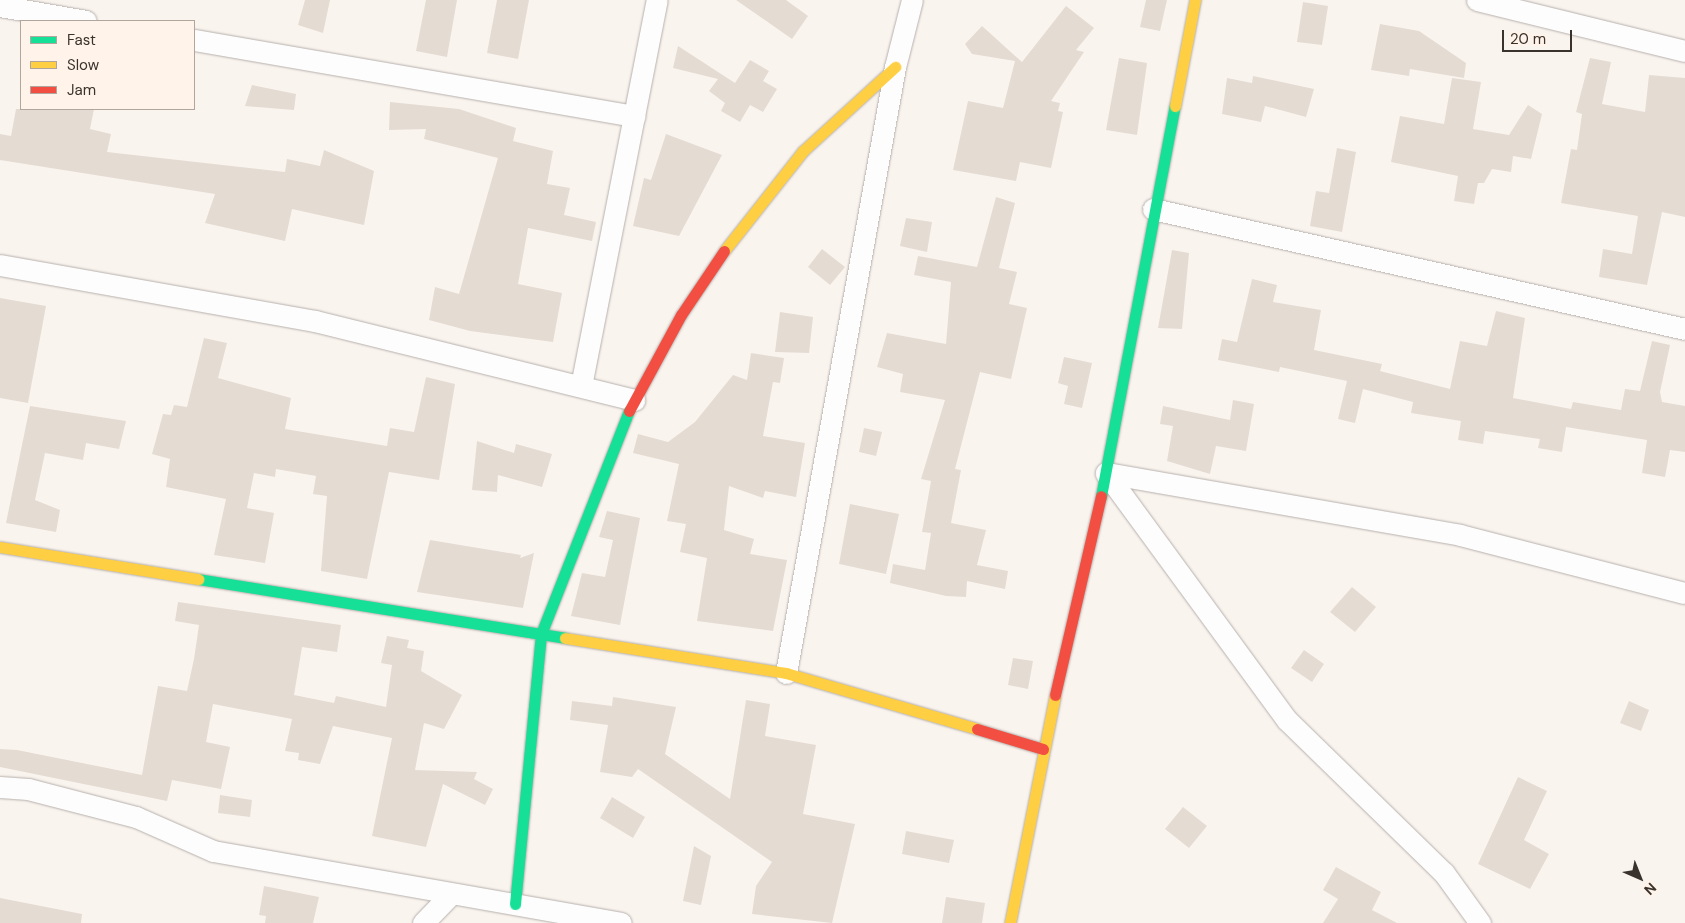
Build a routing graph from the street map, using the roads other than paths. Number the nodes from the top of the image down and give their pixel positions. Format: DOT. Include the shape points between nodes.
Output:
graph roads {
  1 [pos="657,0"];
  2 [pos="912,0"];
  3 [pos="1195,0"];
  4 [pos="1477,0"];
  5 [pos="0,6"];
  6 [pos="80,20"];
  7 [pos="195,40"];
  8 [pos="1685,51"];
  9 [pos="896,67"];
  10 [pos="634,116"];
  11 [pos="1153,210"];
  12 [pos="0,266"];
  13 [pos="1685,329"];
  14 [pos="580,386"];
  15 [pos="634,400"];
  16 [pos="1106,473"];
  17 [pos="0,547"];
  18 [pos="1685,593"];
  19 [pos="542,634"];
  20 [pos="786,672"];
  21 [pos="1043,749"];
  22 [pos="0,787"];
  23 [pos="449,896"];
  24 [pos="515,904"];
  25 [pos="423,923"];
  26 [pos="621,923"];
  27 [pos="1010,923"];
  28 [pos="1480,923"];
  1 -- 10 [label="street"];
  2 -- 9 [label="street"];
  3 -- 11 [label="street"];
  4 -- 8 [label="street"];
  5 -- 6 [label="street"];
  7 -- 10 [label="street"];
  9 -- 15 [label="street" via="803,151 739,229 681,314"];
  9 -- 20 [label="street"];
  10 -- 14 [label="street"];
  11 -- 13 [label="street"];
  11 -- 16 [label="street"];
  12 -- 14 [label="street" via="315,321"];
  14 -- 15 [label="street"];
  15 -- 19 [label="street"];
  16 -- 18 [label="street" via="1460,535"];
  16 -- 21 [label="street"];
  16 -- 28 [label="street" via="1286,720 1444,873"];
  17 -- 19 [label="street"];
  19 -- 20 [label="street"];
  19 -- 24 [label="street"];
  20 -- 21 [label="street"];
  21 -- 27 [label="street"];
  22 -- 23 [label="street" via="28,789 136,817 213,852"];
  23 -- 24 [label="street"];
  23 -- 25 [label="street"];
  24 -- 26 [label="street"];
}
